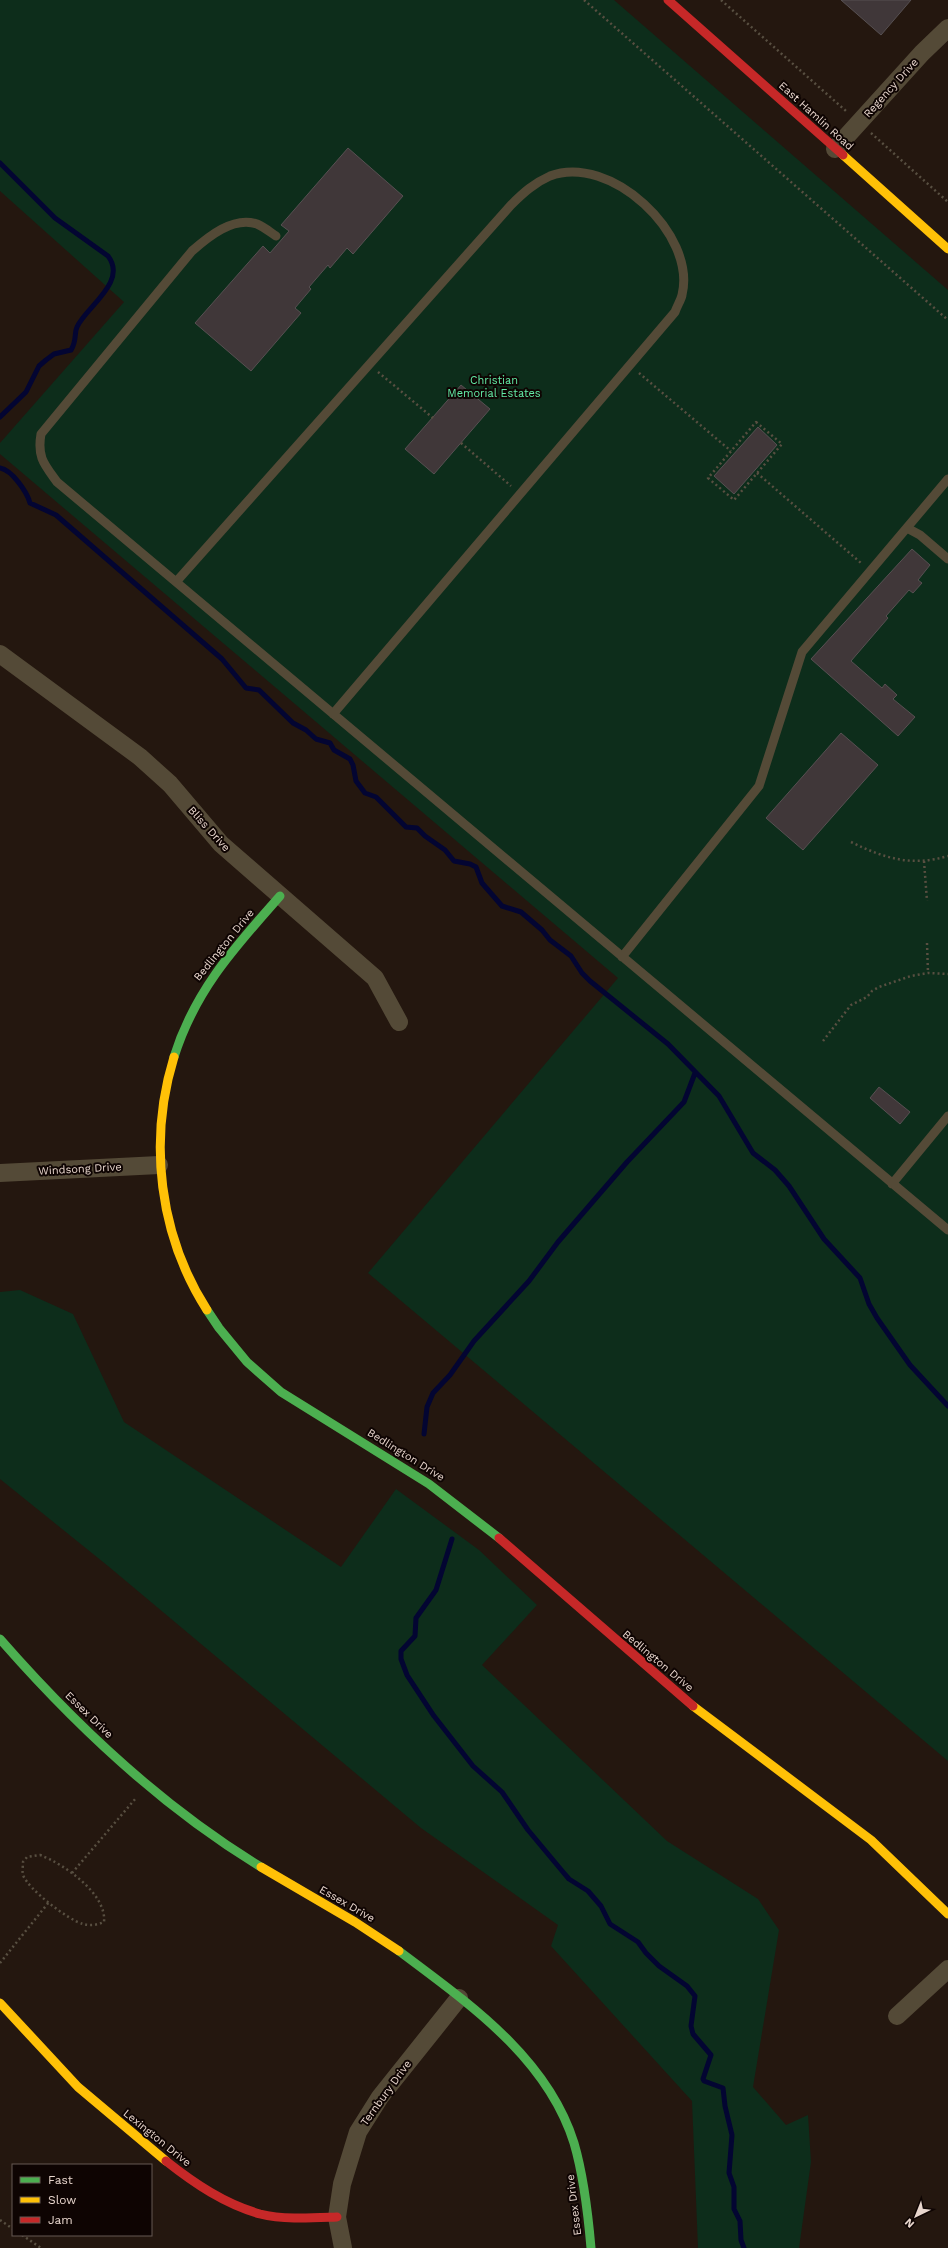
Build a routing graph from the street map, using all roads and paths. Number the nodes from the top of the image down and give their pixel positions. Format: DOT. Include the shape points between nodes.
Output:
graph roads {
  1 [pos="584,0"];
  2 [pos="668,0"];
  3 [pos="721,0"];
  4 [pos="948,28"];
  5 [pos="847,112"];
  6 [pos="871,133"];
  7 [pos="835,149"];
  8 [pos="948,202"];
  9 [pos="276,236"];
  10 [pos="948,249"];
  11 [pos="948,320"];
  12 [pos="369,364"];
  13 [pos="630,366"];
  14 [pos="433,418"];
  15 [pos="461,443"];
  16 [pos="731,451"];
  17 [pos="757,473"];
  18 [pos="948,479"];
  19 [pos="520,495"];
  20 [pos="907,528"];
  21 [pos="948,559"];
  22 [pos="871,571"];
  23 [pos="176,582"];
  24 [pos="0,654"];
  25 [pos="333,714"];
  26 [pos="851,842"];
  27 [pos="948,856"];
  28 [pos="924,861"];
  29 [pos="280,896"];
  30 [pos="926,901"];
  31 [pos="927,943"];
  32 [pos="622,957"];
  33 [pos="928,973"];
  34 [pos="948,974"];
  35 [pos="400,1022"];
  36 [pos="823,1041"];
  37 [pos="948,1116"];
  38 [pos="159,1164"];
  39 [pos="0,1173"];
  40 [pos="892,1184"];
  41 [pos="948,1230"];
  42 [pos="0,1639"];
  43 [pos="148,1784"];
  44 [pos="72,1873"];
  45 [pos="49,1902"];
  46 [pos="948,1914"];
  47 [pos="0,1963"];
  48 [pos="948,1969"];
  49 [pos="459,1998"];
  50 [pos="0,2003"];
  51 [pos="897,2016"];
  52 [pos="337,2217"];
  53 [pos="0,2220"];
  54 [pos="12,2228"];
  55 [pos="23,2236"];
  56 [pos="41,2248"];
  57 [pos="343,2248"];
  58 [pos="591,2248"];
  1 -- 11 [label="path"];
  2 -- 7 [label="street, East Hamlin Road"];
  3 -- 5 [label="path"];
  4 -- 7 [label="street, Regency Drive"];
  6 -- 8 [label="path"];
  7 -- 10 [label="street, East Hamlin Road"];
  9 -- 23 [label="lane" via="256,224 247,223 234,224 206,239 192,251 41,434 39,448 42,462 57,482"];
  12 -- 13 [label="lane" via="516,200 532,185 552,176 571,173 594,175 610,181 642,201 657,216 679,255 682,294 675,312"];
  12 -- 14 [label="path"];
  12 -- 23 [label="lane"];
  13 -- 16 [label="path"];
  13 -- 19 [label="lane"];
  15 -- 19 [label="path"];
  16 -- 17 [label="path" via="708,478 734,500"];
  16 -- 17 [label="path" via="756,422 782,444"];
  17 -- 22 [label="path"];
  18 -- 20 [label="lane"];
  19 -- 25 [label="lane"];
  20 -- 21 [label="lane" via="920,535"];
  20 -- 22 [label="lane"];
  22 -- 32 [label="lane" via="802,652 759,786"];
  23 -- 25 [label="lane"];
  24 -- 29 [label="street, Bliss Drive" via="140,757 170,784 221,844"];
  25 -- 32 [label="lane"];
  26 -- 28 [label="path" via="889,859"];
  27 -- 28 [label="path"];
  28 -- 30 [label="path"];
  29 -- 35 [label="street, Bliss Drive" via="375,978"];
  29 -- 38 [label="street, Bedlington Drive" via="203,990 180,1037 162,1109"];
  31 -- 33 [label="path"];
  32 -- 40 [label="lane"];
  33 -- 34 [label="path"];
  33 -- 36 [label="path" via="912,976 872,991 867,997 851,1005"];
  37 -- 40 [label="lane"];
  38 -- 39 [label="street, Windsong Drive"];
  38 -- 46 [label="street, Bedlington Drive" via="170,1233 184,1270 206,1310 256,1370 284,1395 454,1501 490,1529 671,1689 785,1778 862,1833"];
  40 -- 41 [label="lane"];
  42 -- 43 [label="street, Essex Drive" via="81,1725"];
  43 -- 44 [label="path"];
  43 -- 49 [label="street, Essex Drive" via="230,1848 372,1932"];
  44 -- 45 [label="path" via="57,1862 40,1855 27,1857 22,1862 23,1875"];
  44 -- 45 [label="path" via="98,1898 105,1912 104,1922 96,1925 82,1924"];
  45 -- 47 [label="path"];
  48 -- 51 [label="street"];
  49 -- 52 [label="street, Ternbury Drive" via="380,2097 358,2132 342,2184"];
  49 -- 58 [label="street, Essex Drive" via="495,2026 523,2053 544,2081 568,2126 583,2171"];
  50 -- 52 [label="street, Lexington Drive" via="78,2087 187,2178 224,2201 261,2214 297,2218"];
  52 -- 57 [label="street, Ternbury Drive"];
  53 -- 54 [label="path"];
  55 -- 56 [label="path"];
}
